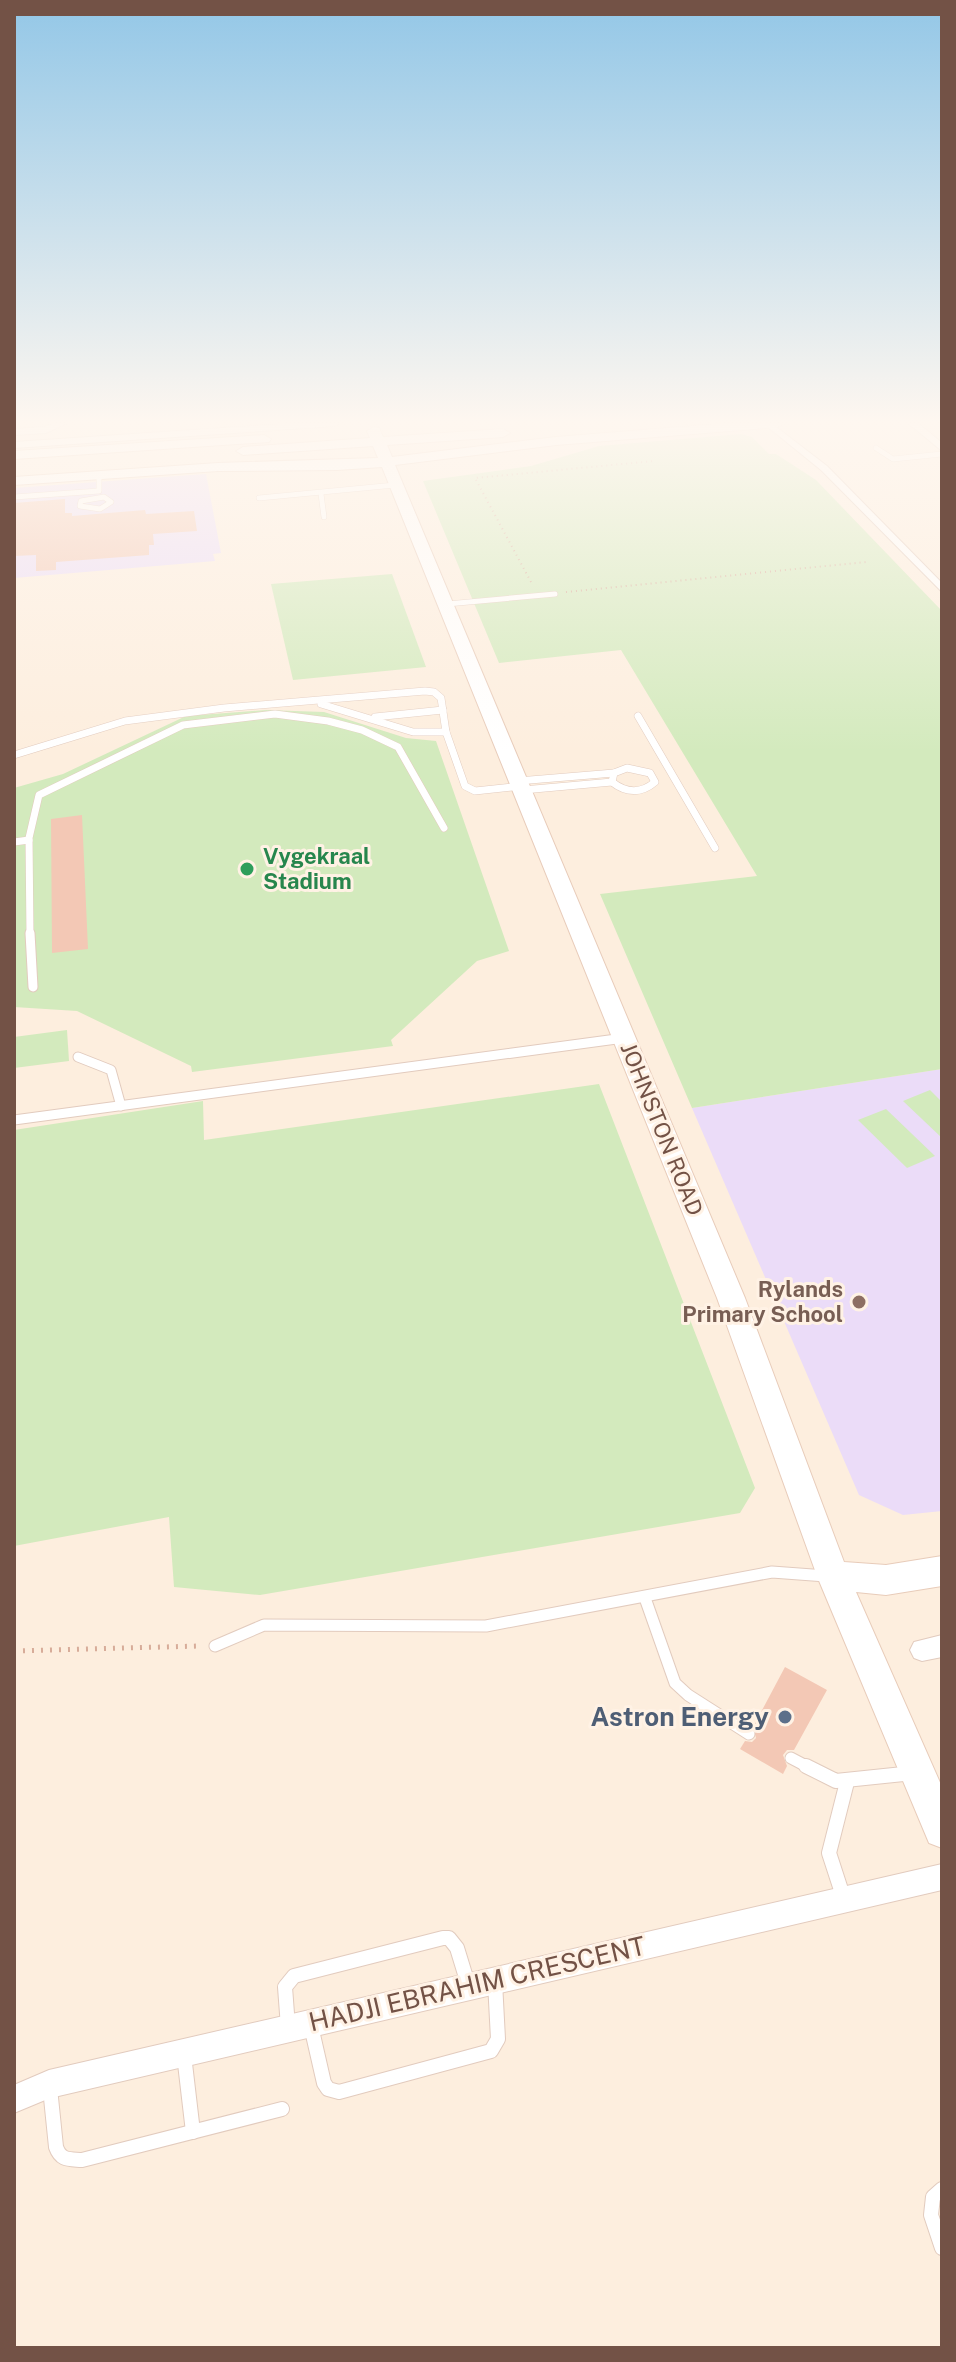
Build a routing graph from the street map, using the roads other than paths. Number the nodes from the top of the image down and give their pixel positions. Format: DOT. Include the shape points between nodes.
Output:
graph roads {
  1 [pos="416,533"];
  2 [pos="887,533"];
  3 [pos="942,589"];
  4 [pos="555,594"];
  5 [pos="447,604"];
  6 [pos="317,702"];
  7 [pos="443,710"];
  8 [pos="638,716"];
  9 [pos="367,718"];
  10 [pos="446,732"];
  11 [pos="14,755"];
  12 [pos="673,775"];
  13 [pos="654,777"];
  14 [pos="613,778"];
  15 [pos="521,786"];
  16 [pos="444,828"];
  17 [pos="29,840"];
  18 [pos="14,842"];
  19 [pos="715,848"];
  20 [pos="33,987"];
  21 [pos="624,1038"];
  22 [pos="78,1057"];
  23 [pos="121,1106"];
  24 [pos="14,1120"];
  25 [pos="942,1571"];
  26 [pos="833,1576"];
  27 [pos="645,1598"];
  28 [pos="215,1646"];
  29 [pos="749,1734"];
  30 [pos="791,1758"];
  31 [pos="918,1772"];
  32 [pos="847,1782"];
  33 [pos="942,1830"];
  34 [pos="942,1877"];
  35 [pos="844,1899"];
  36 [pos="482,1982"];
  37 [pos="299,2024"];
  38 [pos="184,2052"];
  39 [pos="49,2084"];
  40 [pos="14,2099"];
  41 [pos="282,2109"];
  42 [pos="193,2132"];
  43 [pos="942,2189"];
  44 [pos="942,2248"];
  1 -- 5 [label="street, JOHNSTON ROAD"];
  2 -- 3 [label="street"];
  4 -- 5 [label="lane"];
  5 -- 15 [label="street, JOHNSTON ROAD"];
  6 -- 7 [label="lane" via="425,691 441,698"];
  6 -- 9 [label="lane"];
  6 -- 11 [label="lane" via="125,721"];
  7 -- 9 [label="lane"];
  7 -- 10 [label="lane"];
  8 -- 12 [label="lane"];
  9 -- 10 [label="lane" via="413,732"];
  10 -- 15 [label="lane" via="465,786 475,791"];
  12 -- 13 [label="lane"];
  12 -- 19 [label="lane"];
  13 -- 14 [label="lane" via="636,768"];
  13 -- 14 [label="lane" via="652,786 639,791 622,790"];
  14 -- 15 [label="lane"];
  15 -- 21 [label="street, JOHNSTON ROAD"];
  16 -- 17 [label="lane" via="398,747 351,727 275,714 183,725 67,780 39,795"];
  17 -- 18 [label="lane"];
  17 -- 20 [label="lane"];
  21 -- 23 [label="lane"];
  21 -- 26 [label="street, JOHNSTON ROAD" via="731,1298"];
  22 -- 23 [label="lane" via="111,1070"];
  23 -- 24 [label="lane"];
  25 -- 26 [label="street" via="886,1580"];
  26 -- 27 [label="lane" via="772,1572"];
  26 -- 31 [label="street, JOHNSTON ROAD"];
  27 -- 28 [label="lane" via="486,1626 264,1625"];
  27 -- 29 [label="lane" via="675,1683"];
  30 -- 32 [label="lane"];
  31 -- 32 [label="lane"];
  31 -- 33 [label="street, JOHNSTON ROAD"];
  32 -- 35 [label="lane" via="829,1853"];
  34 -- 35 [label="street, HADJI EBRAHIM CRESCENT"];
  35 -- 36 [label="street, HADJI EBRAHIM CRESCENT"];
  36 -- 37 [label="street, HADJI EBRAHIM CRESCENT"];
  36 -- 37 [label="lane" via="449,1938 443,1938 294,1976 285,1987"];
  36 -- 37 [label="lane" via="498,2039 491,2051 339,2092 324,2083"];
  37 -- 38 [label="street, HADJI EBRAHIM CRESCENT"];
  38 -- 39 [label="street, HADJI EBRAHIM CRESCENT"];
  38 -- 42 [label="lane"];
  39 -- 40 [label="street, HADJI EBRAHIM CRESCENT"];
  39 -- 42 [label="lane" via="55,2144 62,2158 82,2160"];
  41 -- 42 [label="lane"];
  43 -- 44 [label="lane" via="933,2197 931,2215"];
}
